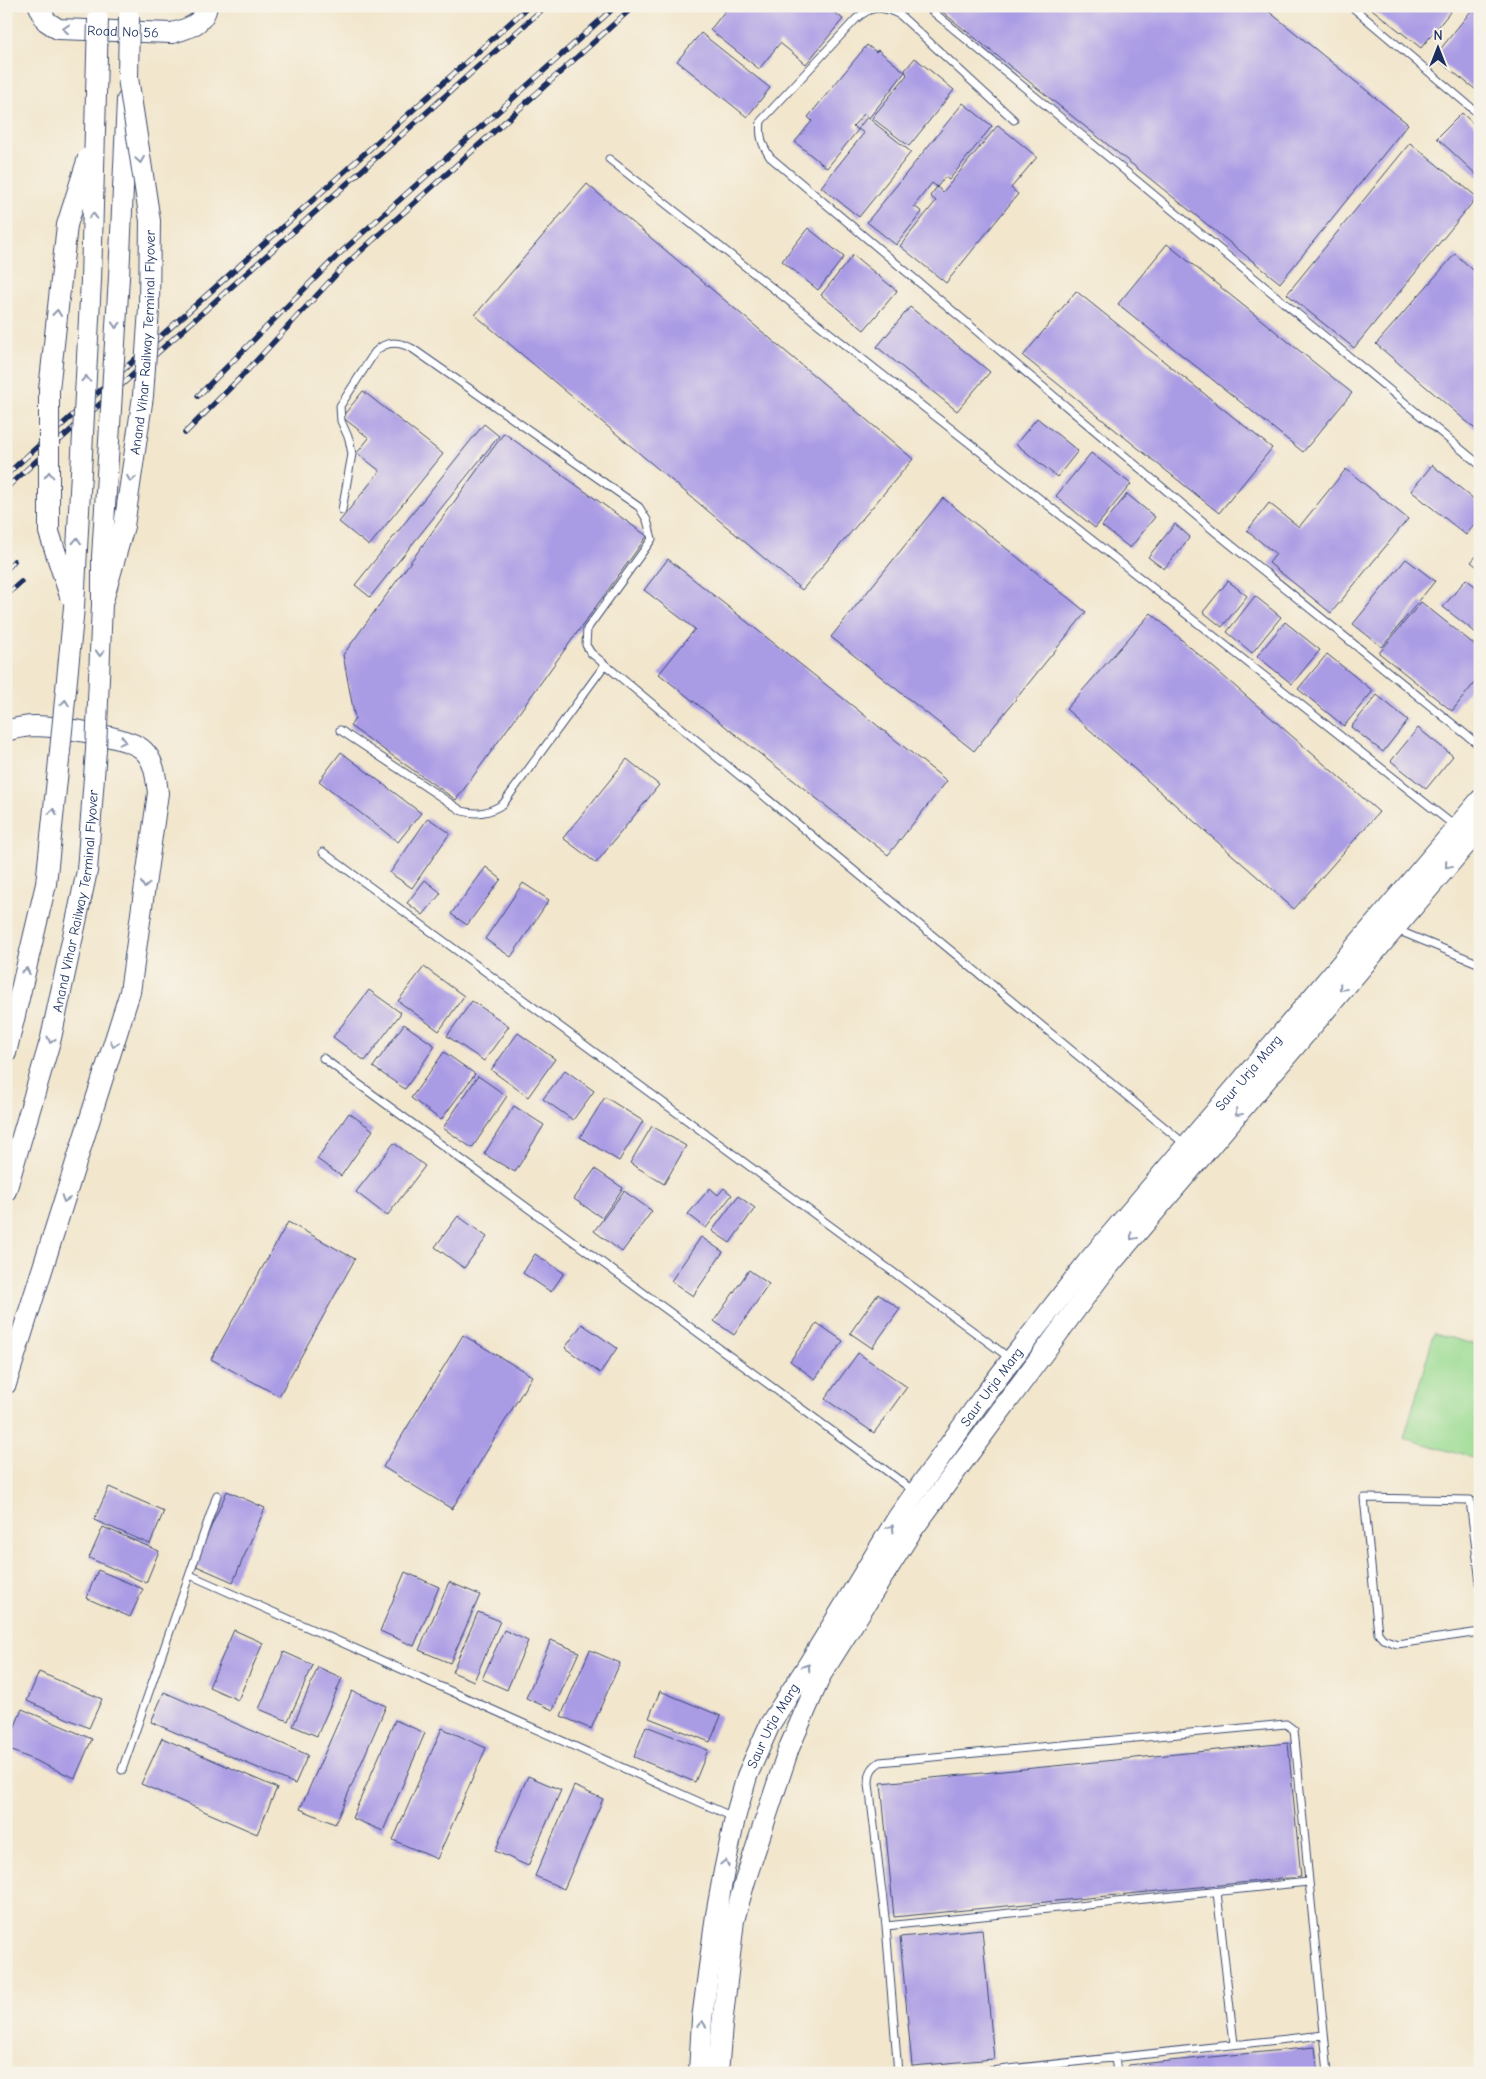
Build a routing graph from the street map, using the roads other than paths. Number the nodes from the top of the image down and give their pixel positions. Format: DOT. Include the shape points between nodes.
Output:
graph roads {
  1 [pos="39,6"];
  2 [pos="207,6"];
  3 [pos="926,6"];
  4 [pos="1351,6"];
  5 [pos="130,12"];
  6 [pos="98,13"];
  7 [pos="128,78"];
  8 [pos="1480,115"];
  9 [pos="1014,120"];
  10 [pos="95,136"];
  11 [pos="609,159"];
  12 [pos="1480,465"];
  13 [pos="342,510"];
  14 [pos="102,604"];
  15 [pos="74,607"];
  16 [pos="604,666"];
  17 [pos="340,730"];
  18 [pos="6,731"];
  19 [pos="1480,746"];
  20 [pos="1480,800"];
  21 [pos="1457,827"];
  22 [pos="1480,828"];
  23 [pos="323,852"];
  24 [pos="1386,925"];
  25 [pos="1480,964"];
  26 [pos="6,1053"];
  27 [pos="324,1058"];
  28 [pos="1186,1146"];
  29 [pos="6,1191"];
  30 [pos="1012,1359"];
  31 [pos="6,1384"];
  32 [pos="967,1419"];
  33 [pos="986,1432"];
  34 [pos="916,1492"];
  35 [pos="217,1495"];
  36 [pos="190,1575"];
  37 [pos="1480,1583"];
  38 [pos="1480,1632"];
  39 [pos="122,1770"];
  40 [pos="735,1818"];
  41 [pos="1308,1882"];
  42 [pos="1217,1892"];
  43 [pos="886,1926"];
  44 [pos="1324,2034"];
  45 [pos="1234,2044"];
  46 [pos="1115,2057"];
  47 [pos="699,2073"];
  48 [pos="718,2073"];
  49 [pos="898,2073"];
  50 [pos="972,2073"];
  51 [pos="1117,2073"];
  52 [pos="1328,2073"];
  2 -- 1 [label="main road, Road No 56, one-way" via="198,22 172,34 58,28 46,21"];
  3 -- 12 [label="lane"];
  4 -- 8 [label="lane"];
  5 -- 7 [label="main road, Anand Vihar Railway Terminal Flyover, bridge"];
  6 -- 10 [label="main road, bridge"];
  7 -- 14 [label="main road, Anand Vihar Railway Terminal Flyover, one-way, bridge"];
  7 -- 14 [label="main road, Anand Vihar Railway Terminal Flyover, one-way, bridge" via="150,221 149,309 144,396 124,526"];
  9 -- 19 [label="lane" via="900,15 886,8 875,8 856,19 761,121 760,134 770,157 785,170 1218,536"];
  15 -- 10 [label="main road, one-way, bridge"];
  15 -- 10 [label="main road, one-way, bridge" via="49,532 49,390 67,225"];
  11 -- 21 [label="lane"];
  13 -- 16 [label="lane" via="352,454 350,439 340,421 340,406 381,345 404,344 639,507 647,520 652,539 649,546 587,628 586,645"];
  14 -- 29 [label="main road, Anand Vihar Railway Terminal Flyover, one-way, bridge" via="87,871 52,1038"];
  26 -- 15 [label="main road, one-way, bridge" via="46,884"];
  16 -- 17 [label="lane" via="503,804 484,814 462,812"];
  16 -- 28 [label="lane"];
  18 -- 31 [label="main road, one-way" via="36,726 130,742 144,751 152,762 158,793 130,992"];
  20 -- 21 [label="main road, Saur Urja Marg"];
  21 -- 24 [label="main road, Saur Urja Marg"];
  22 -- 24 [label="main road, Saur Urja Marg, one-way"];
  23 -- 30 [label="lane"];
  24 -- 25 [label="lane"];
  24 -- 28 [label="main road, Saur Urja Marg"];
  24 -- 33 [label="main road, Saur Urja Marg, one-way" via="1102,1274"];
  27 -- 34 [label="lane"];
  28 -- 30 [label="main road, Saur Urja Marg" via="1089,1260"];
  30 -- 32 [label="main road, Saur Urja Marg"];
  32 -- 33 [label="main road"];
  32 -- 34 [label="main road, Saur Urja Marg"];
  33 -- 48 [label="main road, Saur Urja Marg" via="913,1529 826,1667 790,1748 734,1920"];
  40 -- 34 [label="main road, Saur Urja Marg, one-way" via="747,1776 770,1724"];
  35 -- 36 [label="lane"];
  36 -- 39 [label="lane"];
  36 -- 40 [label="lane"];
  37 -- 38 [label="lane" via="1470,1500 1364,1498 1378,1632 1383,1639 1397,1644"];
  47 -- 40 [label="main road, Saur Urja Marg, one-way" via="702,2019 716,1915"];
  41 -- 42 [label="lane"];
  41 -- 43 [label="lane" via="1294,1730 1286,1724 880,1762 872,1768 868,1784"];
  41 -- 44 [label="lane"];
  42 -- 43 [label="lane"];
  42 -- 45 [label="lane"];
  43 -- 49 [label="lane"];
  44 -- 45 [label="lane"];
  44 -- 52 [label="lane"];
  45 -- 46 [label="lane"];
  46 -- 50 [label="lane"];
  46 -- 51 [label="lane"];
}
